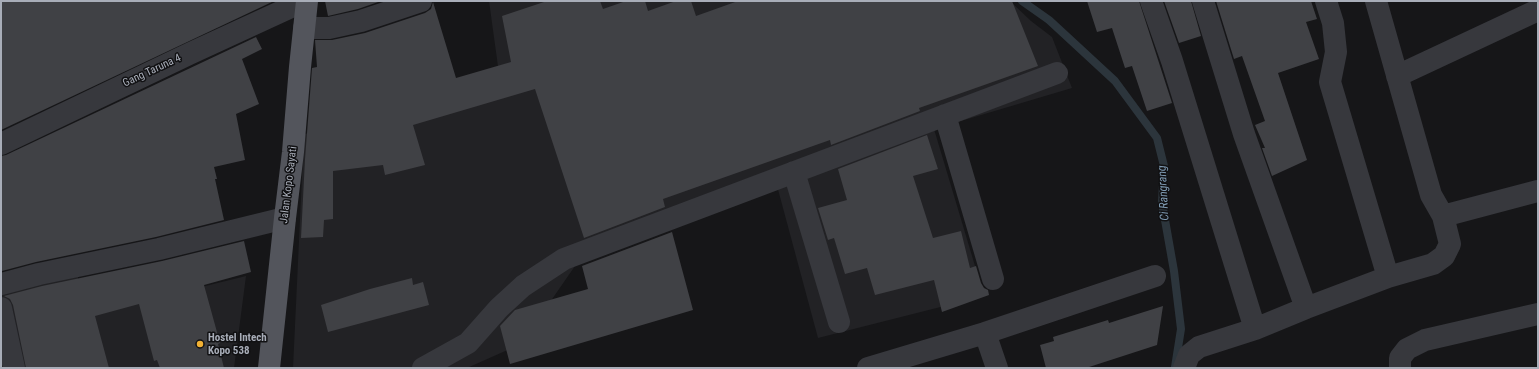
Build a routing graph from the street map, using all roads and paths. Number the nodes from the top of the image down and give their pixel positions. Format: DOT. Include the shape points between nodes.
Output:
graph roads {
  1 [pos="304,1"];
  2 [pos="307,1"];
  3 [pos="421,1"];
  4 [pos="1151,1"];
  5 [pos="1203,1"];
  6 [pos="1326,1"];
  7 [pos="1376,1"];
  8 [pos="1538,10"];
  9 [pos="304,28"];
  10 [pos="1057,73"];
  11 [pos="1397,76"];
  12 [pos="945,115"];
  13 [pos="1,144"];
  14 [pos="794,172"];
  15 [pos="1538,191"];
  16 [pos="1443,216"];
  17 [pos="285,218"];
  18 [pos="1155,276"];
  19 [pos="1388,276"];
  20 [pos="993,279"];
  21 [pos="1,284"];
  22 [pos="1,308"];
  23 [pos="1306,308"];
  24 [pos="1538,314"];
  25 [pos="839,322"];
  26 [pos="1255,329"];
  27 [pos="985,333"];
  28 [pos="5,347"];
  29 [pos="14,368"];
  30 [pos="269,368"];
  31 [pos="423,368"];
  32 [pos="868,368"];
  33 [pos="997,368"];
  34 [pos="1184,368"];
  35 [pos="1400,368"];
  1 -- 13 [label="street, Gang Taruna 4"];
  2 -- 9 [label="main road, Jalan Kopo Sayati"];
  3 -- 9 [label="street" via="361,21 329,28"];
  4 -- 26 [label="street"];
  5 -- 23 [label="street" via="1244,134"];
  6 -- 19 [label="street" via="1333,24 1336,52 1330,82"];
  7 -- 11 [label="street"];
  8 -- 11 [label="street"];
  9 -- 17 [label="main road, Jalan Kopo Sayati"];
  10 -- 12 [label="street"];
  11 -- 16 [label="street" via="1431,195"];
  12 -- 14 [label="street"];
  12 -- 20 [label="street"];
  14 -- 25 [label="street"];
  14 -- 31 [label="street" via="564,259 523,286 468,342"];
  15 -- 16 [label="street"];
  16 -- 19 [label="street" via="1450,244 1444,256 1433,264"];
  17 -- 21 [label="street"];
  17 -- 30 [label="main road, Jalan Kopo Sayati"];
  18 -- 27 [label="street"];
  19 -- 23 [label="street"];
  22 -- 28 [label="street"];
  23 -- 26 [label="street"];
  24 -- 35 [label="street" via="1425,340 1407,349 1400,358"];
  26 -- 34 [label="street" via="1198,347 1189,355"];
  27 -- 32 [label="street"];
  27 -- 33 [label="street"];
  28 -- 29 [label="street"];
}
